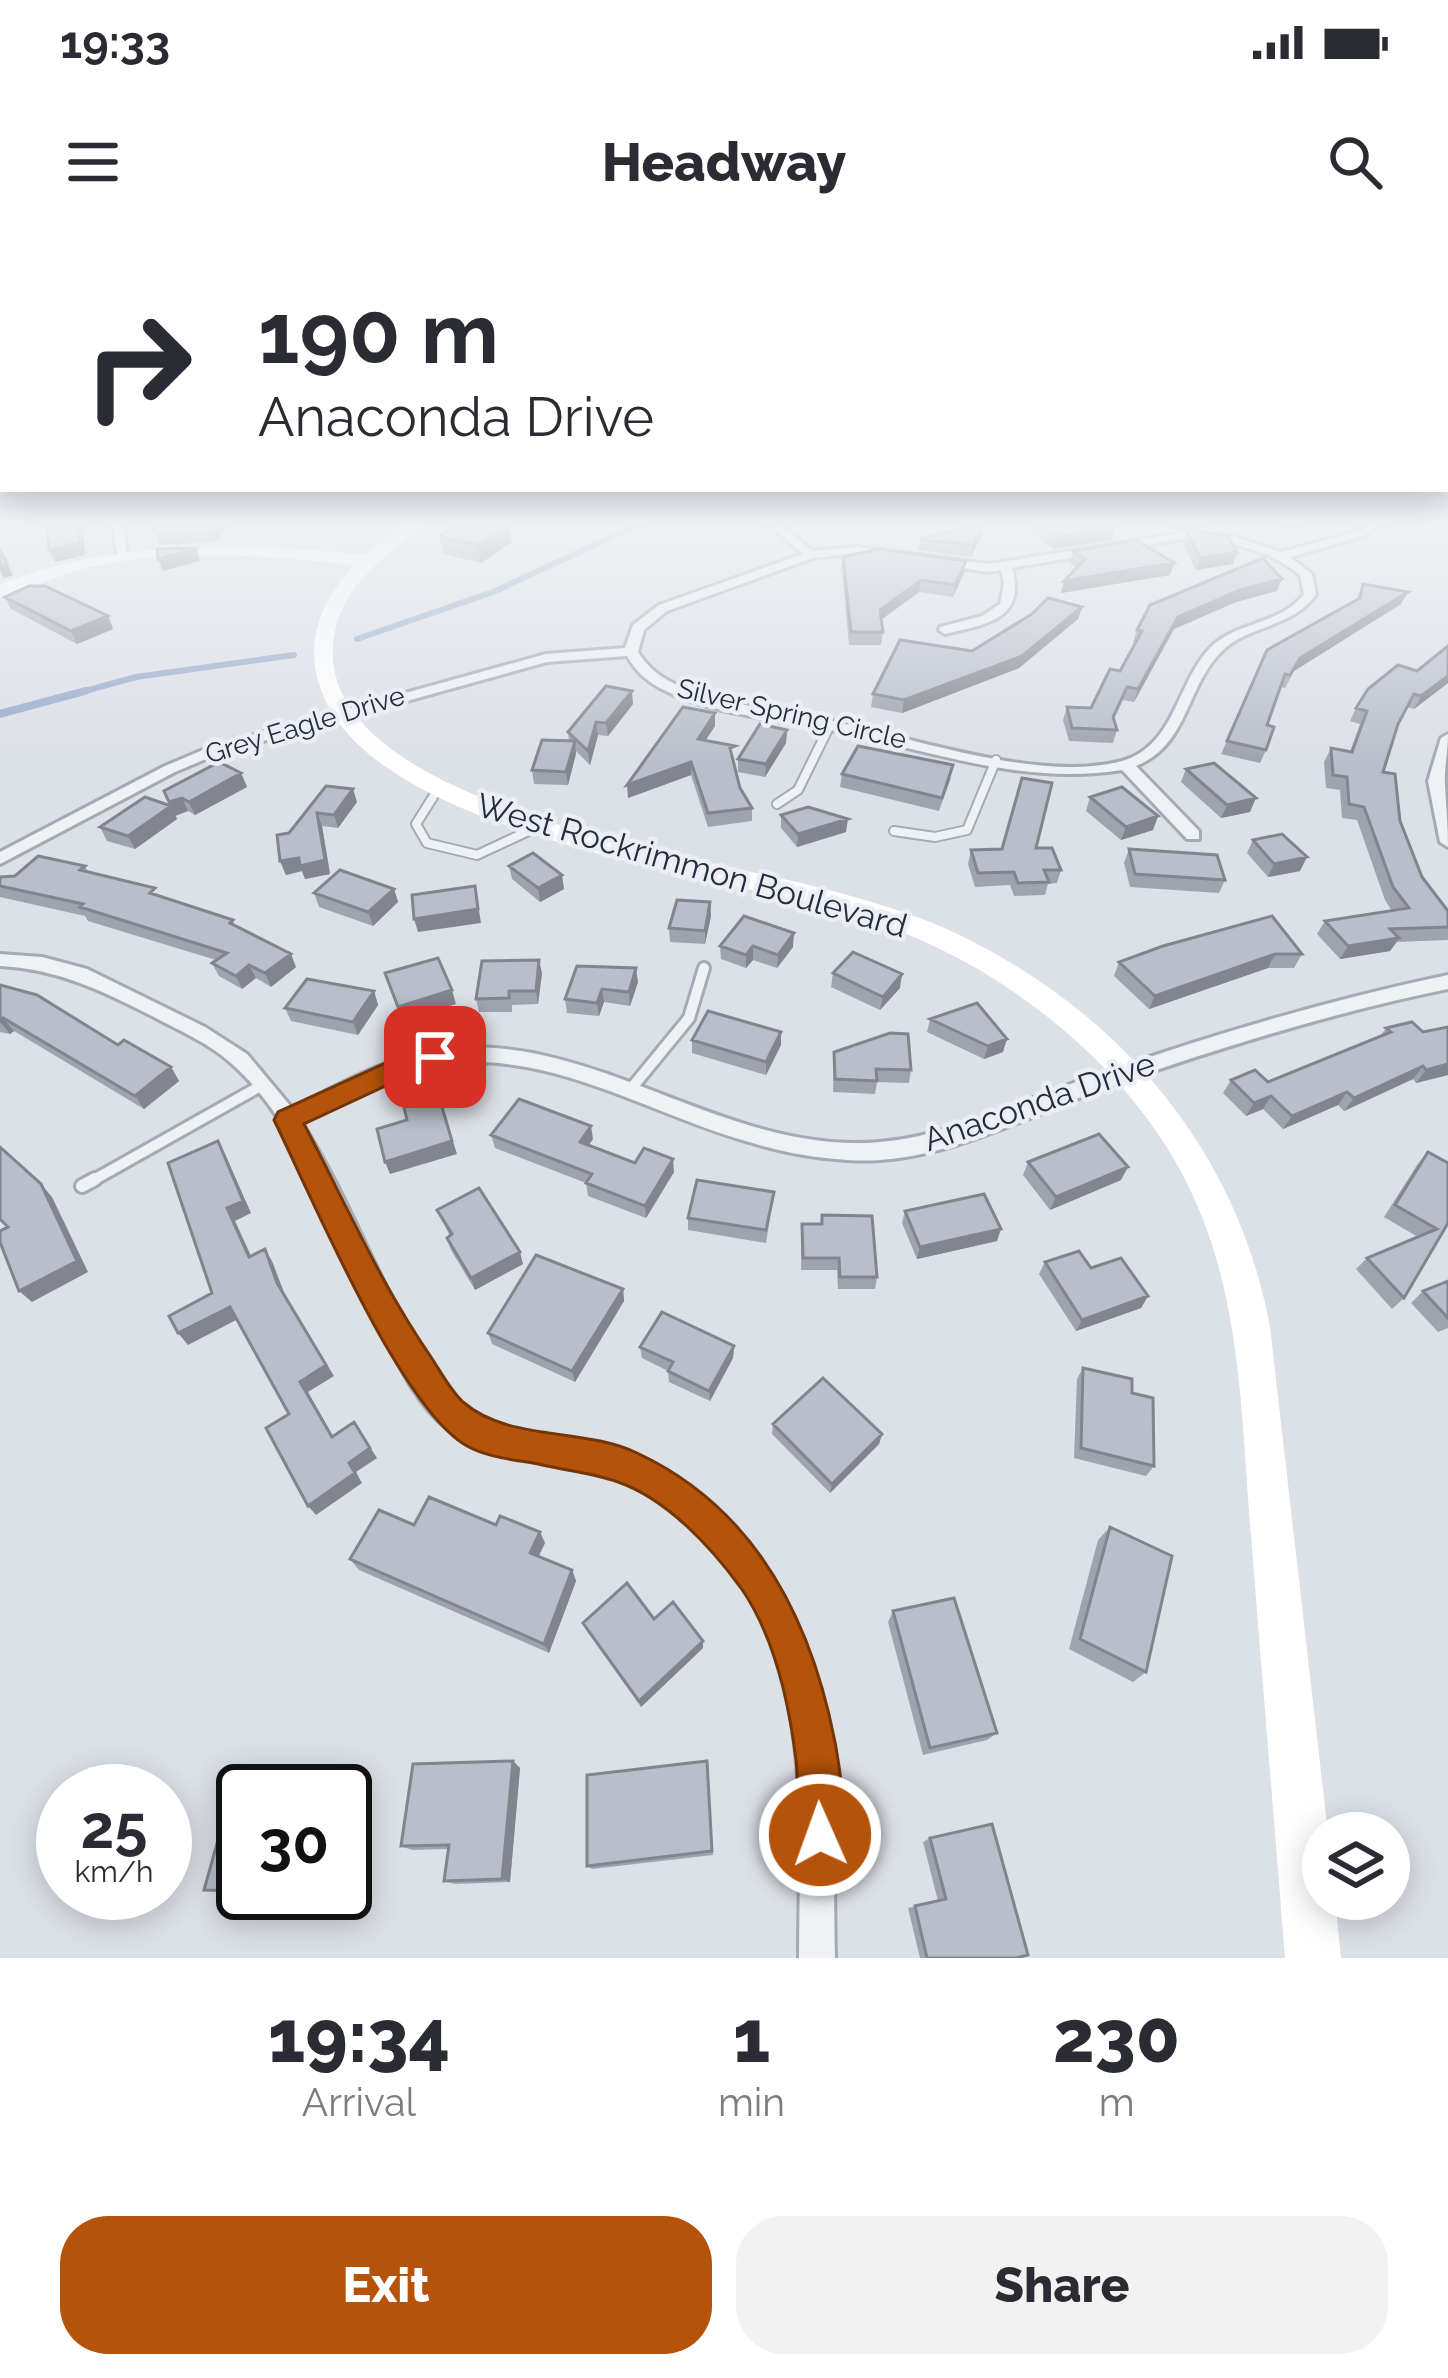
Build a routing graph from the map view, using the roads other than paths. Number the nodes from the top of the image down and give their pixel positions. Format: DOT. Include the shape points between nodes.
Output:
graph roads {
  1 [pos="336,602"];
  2 [pos="679,602"];
  3 [pos="1010,602"];
  4 [pos="1306,602"];
  5 [pos="945,630"];
  6 [pos="631,652"];
  7 [pos="342,712"];
  8 [pos="830,725"];
  9 [pos="1448,738"];
  10 [pos="996,760"];
  11 [pos="1443,761"];
  12 [pos="1126,765"];
  13 [pos="438,789"];
  14 [pos="777,804"];
  15 [pos="540,826"];
  16 [pos="894,831"];
  17 [pos="1193,835"];
  18 [pos="1448,842"];
  19 [pos="0,859"];
  20 [pos="0,960"];
  21 [pos="704,968"];
  22 [pos="1448,982"];
  23 [pos="1129,1072"];
  24 [pos="264,1084"];
  25 [pos="630,1090"];
  26 [pos="288,1120"];
  27 [pos="82,1186"];
  28 [pos="817,1958"];
  29 [pos="1313,1958"];
  1 -- 7 [label="main road, West Rockrimmon Boulevard" via="322,643"];
  2 -- 6 [label="street" via="638,628"];
  3 -- 5 [label="street"];
  4 -- 12 [label="street" via="1219,646 1162,747"];
  6 -- 7 [label="street, Grey Eagle Drive" via="547,658"];
  6 -- 8 [label="street, Silver Spring Circle" via="675,690"];
  7 -- 13 [label="main road, West Rockrimmon Boulevard" via="384,756"];
  7 -- 19 [label="street, Grey Eagle Drive" via="194,758"];
  8 -- 10 [label="street, Silver Spring Circle"];
  8 -- 14 [label="lane" via="798,790"];
  9 -- 11 [label="street"];
  10 -- 12 [label="street, Silver Spring Circle" via="1058,770"];
  10 -- 16 [label="lane" via="967,830 935,837"];
  11 -- 18 [label="street" via="1436,781"];
  12 -- 17 [label="street"];
  13 -- 15 [label="main road, West Rockrimmon Boulevard"];
  13 -- 15 [label="lane" via="416,824 427,843 477,855"];
  15 -- 23 [label="main road, West Rockrimmon Boulevard" via="922,930 1039,994"];
  20 -- 24 [label="street" via="94,976 238,1058"];
  21 -- 25 [label="lane" via="705,990"];
  22 -- 23 [label="street, Anaconda Drive" via="1284,1018"];
  23 -- 25 [label="street, Anaconda Drive" via="938,1138 858,1152 755,1138"];
  23 -- 29 [label="main road, West Rockrimmon Boulevard" via="1215,1202 1246,1302"];
  24 -- 26 [label="street"];
  24 -- 27 [label="lane"];
  25 -- 26 [label="street, Anaconda Drive" via="542,1060 455,1055 398,1069"];
  26 -- 28 [label="street" via="402,1342 448,1411 480,1434 625,1466 670,1490 756,1577 791,1649 818,1763"];
}
